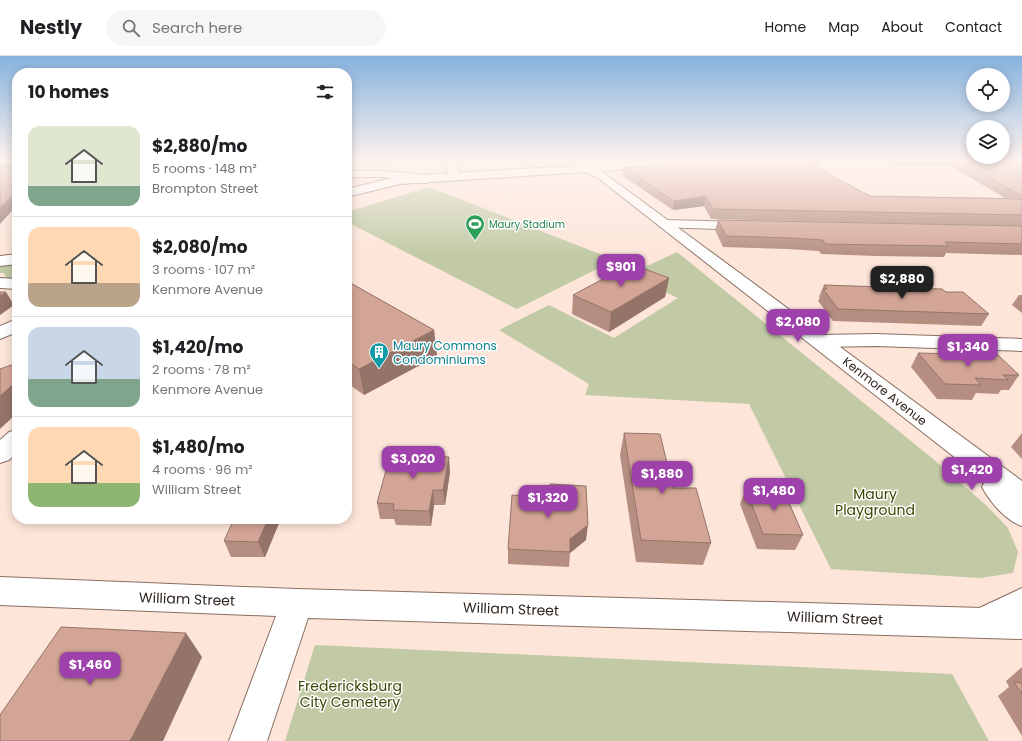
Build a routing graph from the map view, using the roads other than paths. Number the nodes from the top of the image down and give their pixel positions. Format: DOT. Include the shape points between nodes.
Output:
graph roads {
  1 [pos="625,193"];
  2 [pos="665,224"];
  3 [pos="760,226"];
  4 [pos="12,260"];
  5 [pos="0,261"];
  6 [pos="0,283"];
  7 [pos="12,284"];
  8 [pos="12,327"];
  9 [pos="0,332"];
  10 [pos="821,341"];
  11 [pos="1022,345"];
  12 [pos="949,441"];
  13 [pos="12,443"];
  14 [pos="0,454"];
  15 [pos="1022,495"];
  16 [pos="1022,515"];
  17 [pos="0,591"];
  18 [pos="1022,602"];
  19 [pos="296,603"];
  20 [pos="983,623"];
  21 [pos="1022,624"];
  22 [pos="248,741"];
  1 -- 2 [label="street, Kenmore Avenue"];
  2 -- 3 [label="street"];
  2 -- 10 [label="street, Kenmore Avenue"];
  4 -- 5 [label="street"];
  6 -- 7 [label="street"];
  8 -- 9 [label="street"];
  10 -- 11 [label="street" via="875,340"];
  10 -- 12 [label="street, Kenmore Avenue"];
  12 -- 15 [label="street, Kenmore Avenue"];
  12 -- 16 [label="street"];
  13 -- 14 [label="street"];
  17 -- 19 [label="street, William Street"];
  18 -- 20 [label="street"];
  19 -- 20 [label="street, William Street"];
  19 -- 22 [label="street"];
  20 -- 21 [label="street, William Street"];
}
